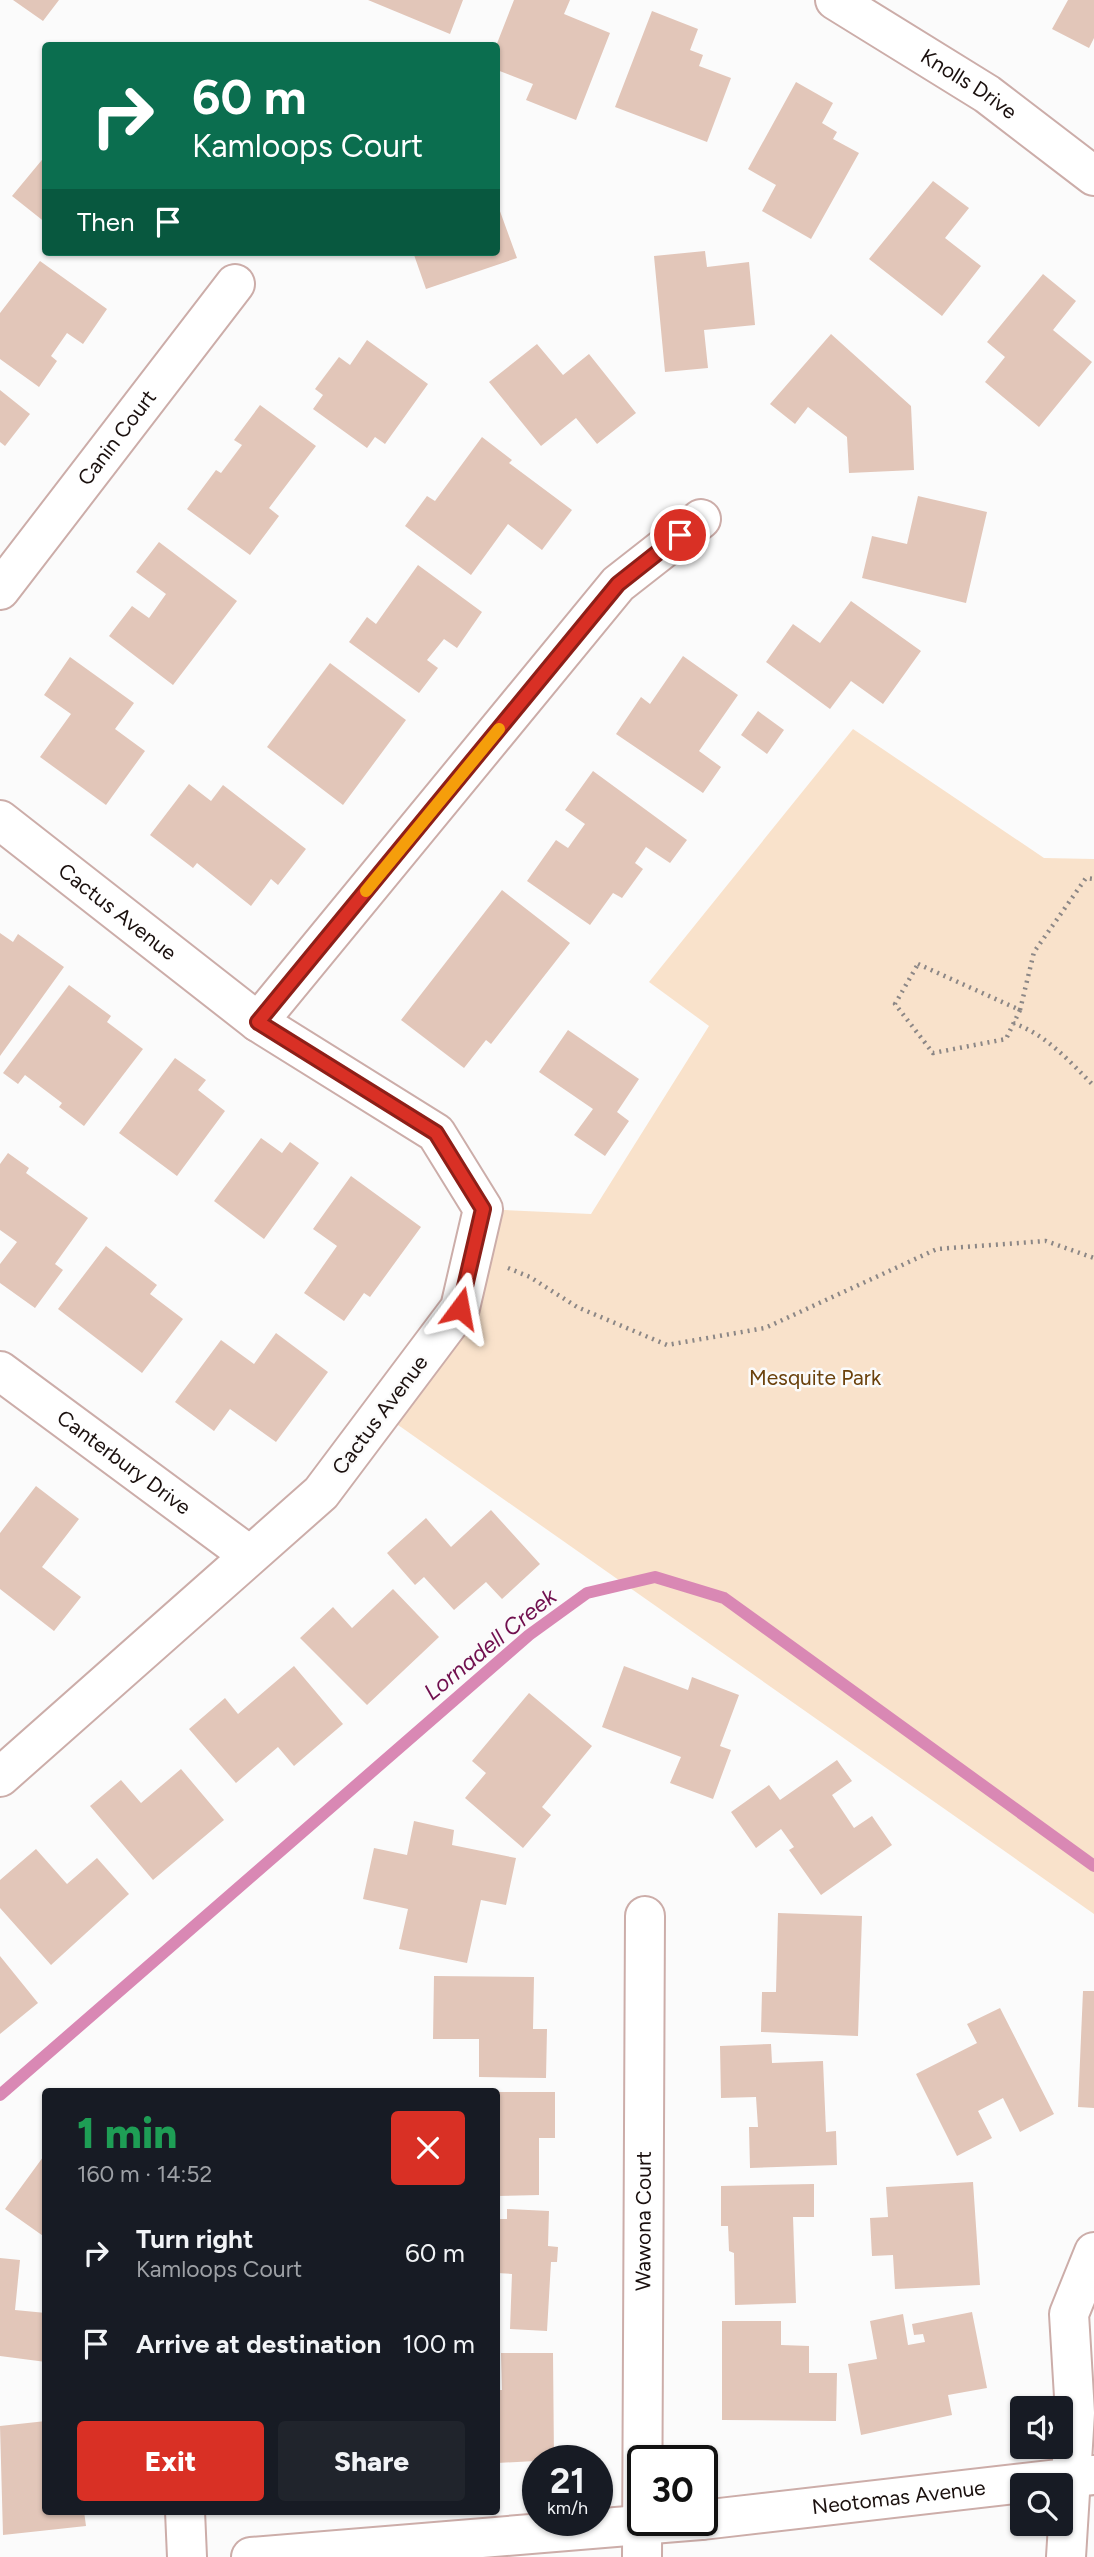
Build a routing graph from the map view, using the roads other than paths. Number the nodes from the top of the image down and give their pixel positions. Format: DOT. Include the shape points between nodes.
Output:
graph roads {
  1 [pos="835,0"];
  2 [pos="1094,176"];
  3 [pos="235,284"];
  4 [pos="701,519"];
  5 [pos="0,590"];
  6 [pos="0,820"];
  7 [pos="258,1022"];
  8 [pos="0,1371"];
  9 [pos="249,1555"];
  10 [pos="0,1777"];
  11 [pos="645,1916"];
  12 [pos="1094,2252"];
  13 [pos="1082,2476"];
  14 [pos="185,2515"];
  15 [pos="718,2518"];
  16 [pos="642,2542"];
  17 [pos="187,2557"];
  18 [pos="251,2557"];
  19 [pos="1066,2557"];
  1 -- 2 [label="street, Knolls Drive" via="987,94"];
  3 -- 5 [label="street, Canin Court"];
  4 -- 7 [label="street" via="618,584"];
  6 -- 7 [label="street, Cactus Avenue"];
  7 -- 9 [label="street, Cactus Avenue" via="436,1133 483,1209 460,1308 321,1493"];
  8 -- 9 [label="street, Canterbury Drive"];
  9 -- 10 [label="street, Cactus Avenue"];
  11 -- 16 [label="street, Wawona Court"];
  12 -- 13 [label="street" via="1069,2314"];
  13 -- 15 [label="street, Neotomas Avenue"];
  13 -- 19 [label="street"];
  14 -- 17 [label="street"];
  16 -- 18 [label="street, Neotomas Avenue"];
}
